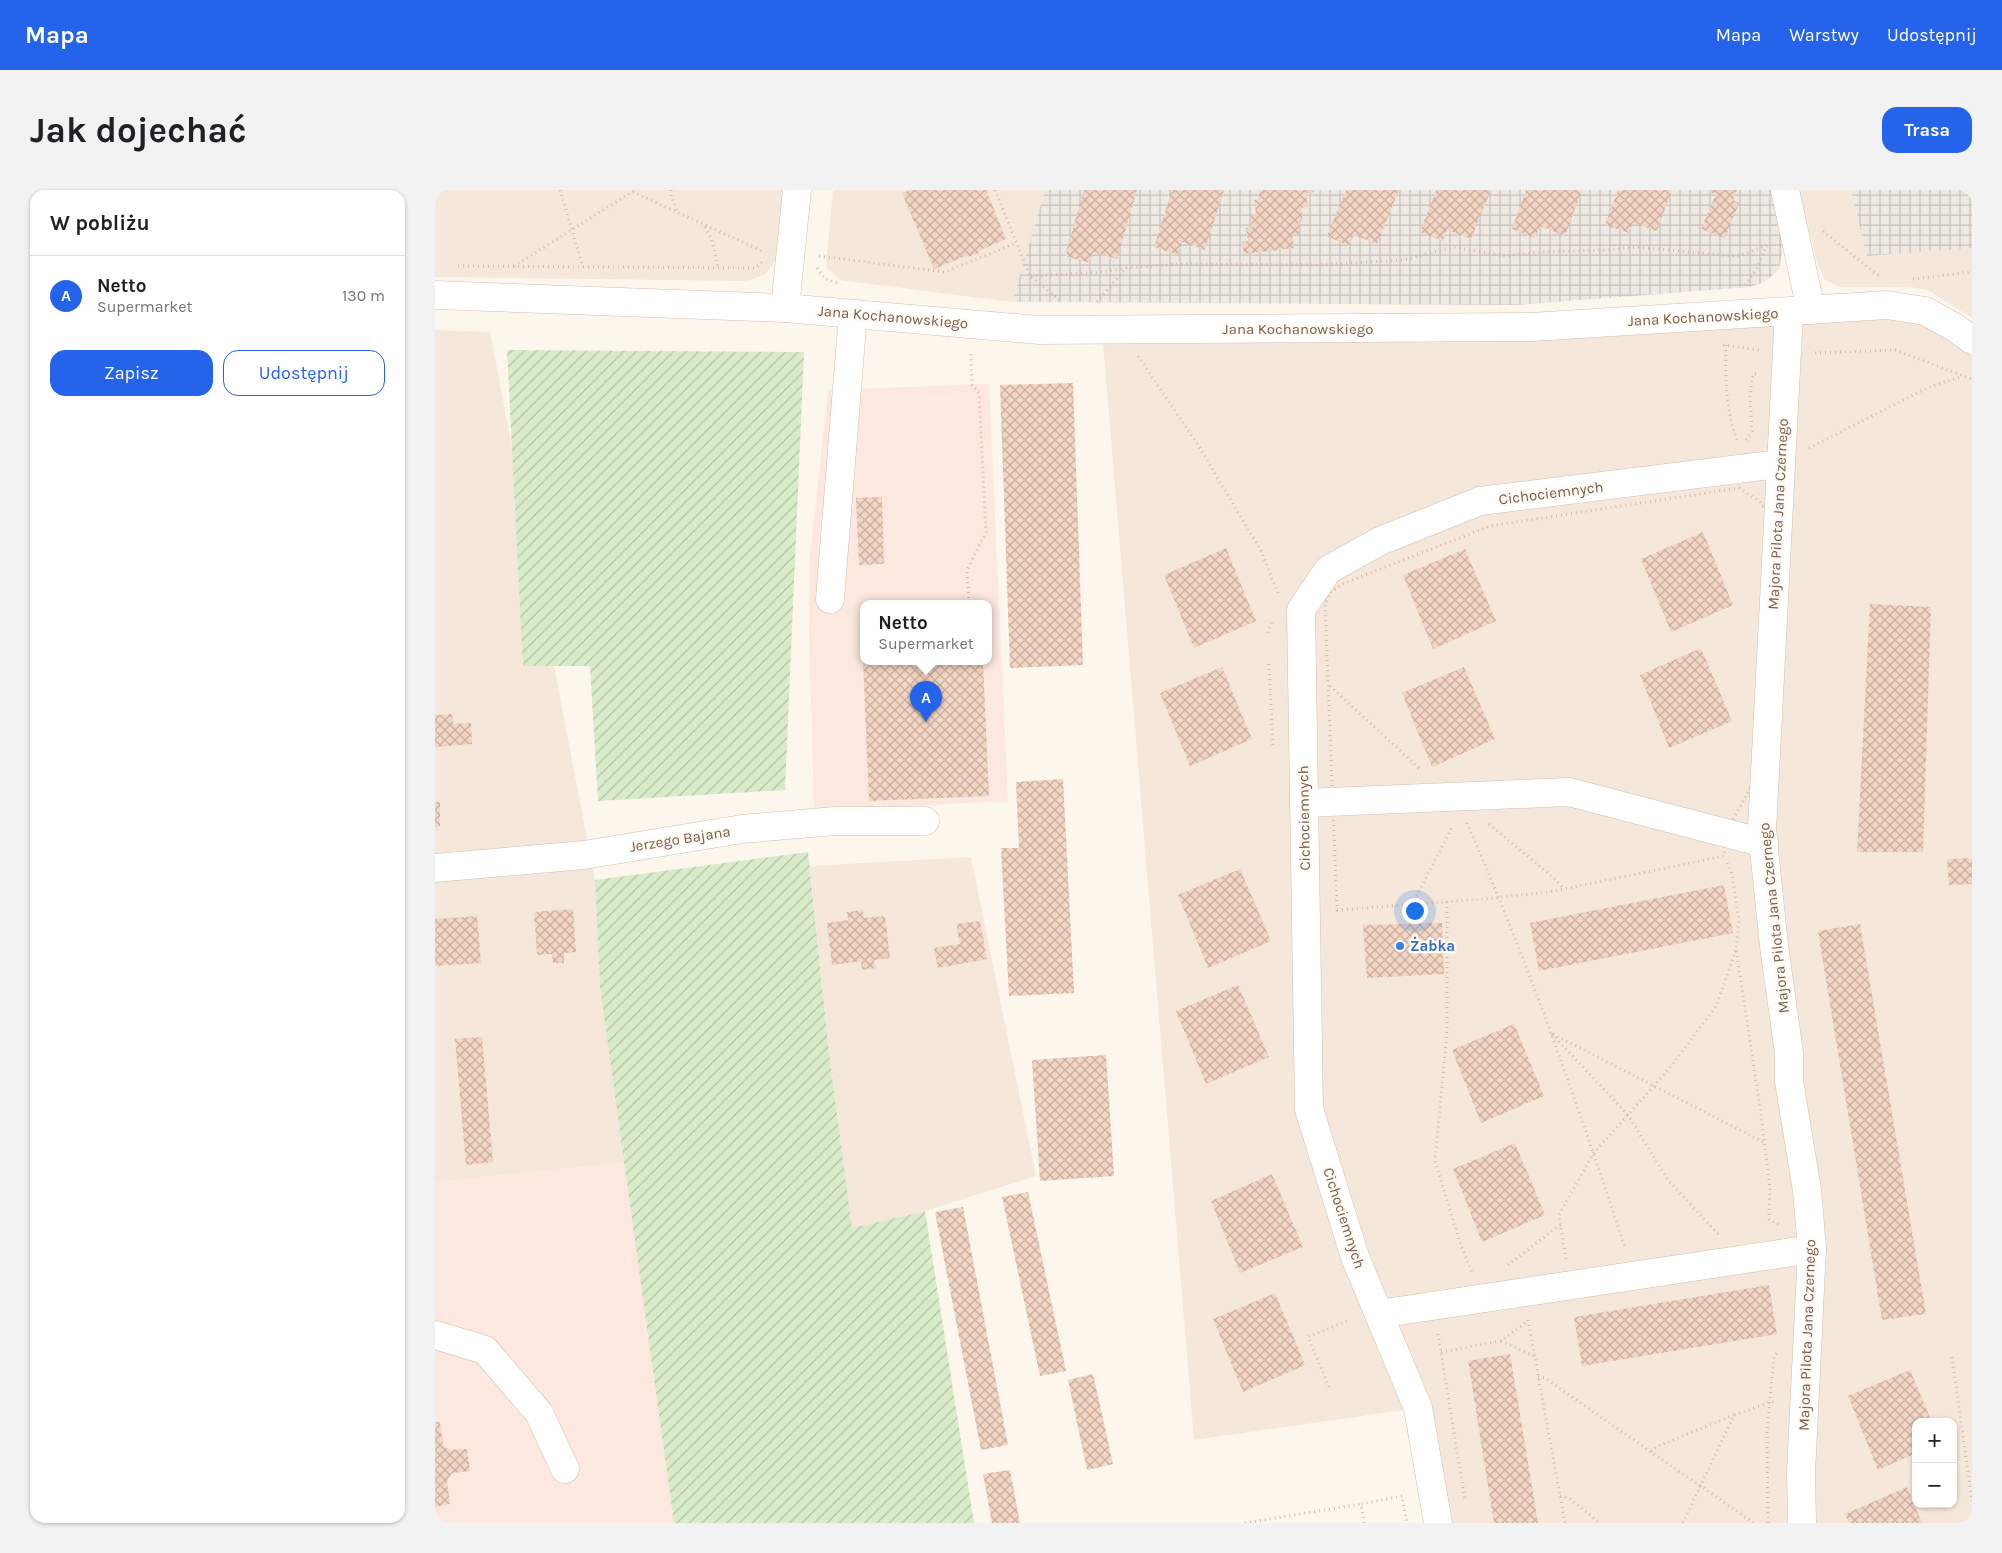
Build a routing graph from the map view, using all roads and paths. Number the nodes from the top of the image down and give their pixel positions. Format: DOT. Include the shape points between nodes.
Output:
graph roads {
  1 [pos="560,190"];
  2 [pos="671,190"];
  3 [pos="797,190"];
  4 [pos="995,190"];
  5 [pos="1785,190"];
  6 [pos="633,191"];
  7 [pos="678,213"];
  8 [pos="704,226"];
  9 [pos="1818,227"];
  10 [pos="572,229"];
  11 [pos="1768,240"];
  12 [pos="1016,243"];
  13 [pos="767,245"];
  14 [pos="1767,245"];
  15 [pos="819,250"];
  16 [pos="819,256"];
  17 [pos="762,262"];
  18 [pos="455,266"];
  19 [pos="513,266"];
  20 [pos="583,266"];
  21 [pos="718,268"];
  22 [pos="1126,268"];
  23 [pos="1972,272"];
  24 [pos="1030,276"];
  25 [pos="1884,278"];
  26 [pos="1908,280"];
  27 [pos="840,284"];
  28 [pos="1743,288"];
  29 [pos="435,296"];
  30 [pos="1094,305"];
  31 [pos="1068,306"];
  32 [pos="785,308"];
  33 [pos="1800,311"];
  34 [pos="853,314"];
  35 [pos="1972,340"];
  36 [pos="1717,345"];
  37 [pos="1726,345"];
  38 [pos="1768,351"];
  39 [pos="962,352"];
  40 [pos="1144,352"];
  41 [pos="971,353"];
  42 [pos="981,353"];
  43 [pos="1807,353"];
  44 [pos="1761,374"];
  45 [pos="1964,376"];
  46 [pos="1972,379"];
  47 [pos="1744,443"];
  48 [pos="1809,448"];
  49 [pos="1740,449"];
  50 [pos="1780,464"];
  51 [pos="829,599"];
  52 [pos="969,600"];
  53 [pos="1301,610"];
  54 [pos="1269,664"];
  55 [pos="1328,684"];
  56 [pos="1273,750"];
  57 [pos="1332,802"];
  58 [pos="1304,803"];
  59 [pos="1453,808"];
  60 [pos="1466,820"];
  61 [pos="925,821"];
  62 [pos="1485,821"];
  63 [pos="1764,843"];
  64 [pos="1725,844"];
  65 [pos="435,868"];
  66 [pos="1564,889"];
  67 [pos="1499,898"];
  68 [pos="1447,902"];
  69 [pos="1412,905"];
  70 [pos="1736,949"];
  71 [pos="1551,1032"];
  72 [pos="1654,1086"];
  73 [pos="1628,1115"];
  74 [pos="1765,1143"];
  75 [pos="1593,1154"];
  76 [pos="1561,1224"];
  77 [pos="1781,1234"];
  78 [pos="1812,1248"];
  79 [pos="1743,1260"];
  80 [pos="1501,1271"];
  81 [pos="1632,1276"];
  82 [pos="1475,1280"];
  83 [pos="1570,1285"];
  84 [pos="1523,1292"];
  85 [pos="1434,1306"];
  86 [pos="1368,1316"];
  87 [pos="1528,1321"];
  88 [pos="435,1335"];
  89 [pos="1501,1341"];
  90 [pos="1441,1352"];
  91 [pos="1773,1356"];
  92 [pos="1535,1357"];
  93 [pos="1952,1357"];
  94 [pos="1538,1377"];
  95 [pos="1329,1387"];
  96 [pos="1804,1401"];
  97 [pos="1770,1402"];
  98 [pos="1734,1415"];
  99 [pos="1651,1452"];
  100 [pos="565,1469"];
  101 [pos="1701,1486"];
  102 [pos="1560,1496"];
  103 [pos="1972,1501"];
  104 [pos="1361,1504"];
  105 [pos="1465,1504"];
  106 [pos="1245,1523"];
  107 [pos="1364,1523"];
  108 [pos="1407,1523"];
  109 [pos="1438,1523"];
  110 [pos="1565,1523"];
  111 [pos="1600,1523"];
  112 [pos="1683,1523"];
  113 [pos="1754,1523"];
  114 [pos="1768,1523"];
  115 [pos="1802,1523"];
  1 -- 10 [label="path"];
  2 -- 7 [label="path"];
  3 -- 32 [label="street"];
  4 -- 12 [label="path"];
  5 -- 33 [label="street"];
  6 -- 7 [label="path"];
  6 -- 10 [label="path"];
  7 -- 8 [label="path"];
  8 -- 13 [label="path" via="767,253"];
  8 -- 21 [label="path" via="712,240"];
  9 -- 25 [label="path"];
  10 -- 19 [label="path"];
  10 -- 20 [label="path"];
  11 -- 14 [label="path"];
  12 -- 16 [label="path" via="945,272"];
  12 -- 24 [label="path"];
  14 -- 22 [label="path" via="1731,256 1637,247 1506,256 1453,247 1403,260 1317,265 1180,264"];
  14 -- 28 [label="path"];
  15 -- 16 [label="path"];
  16 -- 27 [label="path" via="817,269 825,278"];
  17 -- 21 [label="path" via="755,268"];
  18 -- 19 [label="path"];
  19 -- 20 [label="path"];
  20 -- 21 [label="path"];
  22 -- 24 [label="path"];
  22 -- 30 [label="path"];
  23 -- 26 [label="path"];
  24 -- 31 [label="path"];
  29 -- 32 [label="street, Jana Kochanowskiego"];
  32 -- 34 [label="street, Jana Kochanowskiego"];
  33 -- 34 [label="street, Jana Kochanowskiego" via="1531,327 1112,330 1039,330"];
  33 -- 35 [label="street, Jana Kochanowskiego" via="1887,305 1925,311"];
  33 -- 50 [label="street, Majora Pilota Jana Czernego"];
  34 -- 51 [label="street"];
  36 -- 37 [label="path"];
  37 -- 38 [label="path"];
  37 -- 49 [label="path" via="1725,374 1731,423"];
  39 -- 41 [label="path"];
  40 -- 53 [label="path" via="1134,352 1199,445 1261,551 1280,597"];
  41 -- 42 [label="path"];
  41 -- 52 [label="path" via="973,385 979,393 986,532 967,570"];
  43 -- 45 [label="path" via="1895,350"];
  44 -- 47 [label="path" via="1753,374 1750,395 1752,430"];
  45 -- 46 [label="path"];
  45 -- 48 [label="path" via="1927,388"];
  50 -- 53 [label="street, Cichociemnych" via="1480,501 1381,541 1328,570"];
  50 -- 63 [label="street, Majora Pilota Jana Czernego"];
  53 -- 58 [label="street, Cichociemnych"];
  54 -- 56 [label="path"];
  55 -- 57 [label="path"];
  55 -- 59 [label="path"];
  55 -- 64 [label="path" via="1325,605 1330,593 1343,584 1496,524 1739,488 1759,501 1767,511 1756,777"];
  57 -- 58 [label="street"];
  57 -- 59 [label="street"];
  57 -- 69 [label="path" via="1337,910"];
  58 -- 86 [label="street, Cichociemnych" via="1309,1109 1355,1257"];
  59 -- 64 [label="street" via="1569,792"];
  59 -- 69 [label="path"];
  60 -- 67 [label="path"];
  61 -- 65 [label="street, Jerzego Bajana" via="835,821 742,829 584,855"];
  62 -- 66 [label="path"];
  63 -- 64 [label="street"];
  63 -- 78 [label="street, Majora Pilota Jana Czernego" via="1789,1053 1789,1081 1807,1190"];
  64 -- 66 [label="path"];
  64 -- 70 [label="path" via="1739,921"];
  66 -- 67 [label="path"];
  67 -- 68 [label="path"];
  67 -- 71 [label="path"];
  68 -- 69 [label="path"];
  68 -- 82 [label="path" via="1447,1031 1435,1161"];
  70 -- 72 [label="path" via="1717,1006"];
  70 -- 74 [label="path"];
  71 -- 72 [label="path"];
  71 -- 73 [label="path"];
  71 -- 75 [label="path"];
  72 -- 73 [label="path"];
  72 -- 74 [label="path"];
  73 -- 75 [label="path"];
  73 -- 79 [label="path" via="1668,1180"];
  74 -- 77 [label="path" via="1770,1188 1769,1219 1780,1226"];
  75 -- 76 [label="path" via="1559,1215"];
  75 -- 81 [label="path"];
  76 -- 80 [label="path"];
  76 -- 83 [label="path"];
  78 -- 79 [label="street"];
  78 -- 96 [label="street, Majora Pilota Jana Czernego"];
  79 -- 81 [label="street"];
  81 -- 83 [label="street"];
  83 -- 84 [label="street"];
  84 -- 85 [label="street"];
  84 -- 87 [label="path"];
  85 -- 86 [label="street"];
  85 -- 90 [label="path"];
  86 -- 95 [label="path" via="1309,1336"];
  86 -- 109 [label="street, Cichociemnych" via="1418,1408"];
  87 -- 89 [label="path"];
  87 -- 92 [label="path"];
  88 -- 100 [label="street" via="485,1350 539,1413"];
  89 -- 90 [label="path"];
  89 -- 92 [label="path"];
  90 -- 105 [label="path"];
  91 -- 97 [label="path"];
  92 -- 94 [label="path"];
  93 -- 103 [label="path"];
  94 -- 99 [label="path" via="1545,1378"];
  94 -- 102 [label="path"];
  96 -- 97 [label="path"];
  96 -- 115 [label="street, Majora Pilota Jana Czernego"];
  97 -- 98 [label="path"];
  97 -- 114 [label="path" via="1767,1432"];
  98 -- 99 [label="path" via="1656,1447"];
  98 -- 101 [label="path"];
  99 -- 101 [label="path"];
  101 -- 112 [label="path"];
  101 -- 113 [label="path"];
  102 -- 110 [label="path"];
  102 -- 111 [label="path" via="1569,1498"];
  104 -- 106 [label="path"];
  104 -- 107 [label="path"];
  104 -- 108 [label="path" via="1402,1496"];
}
